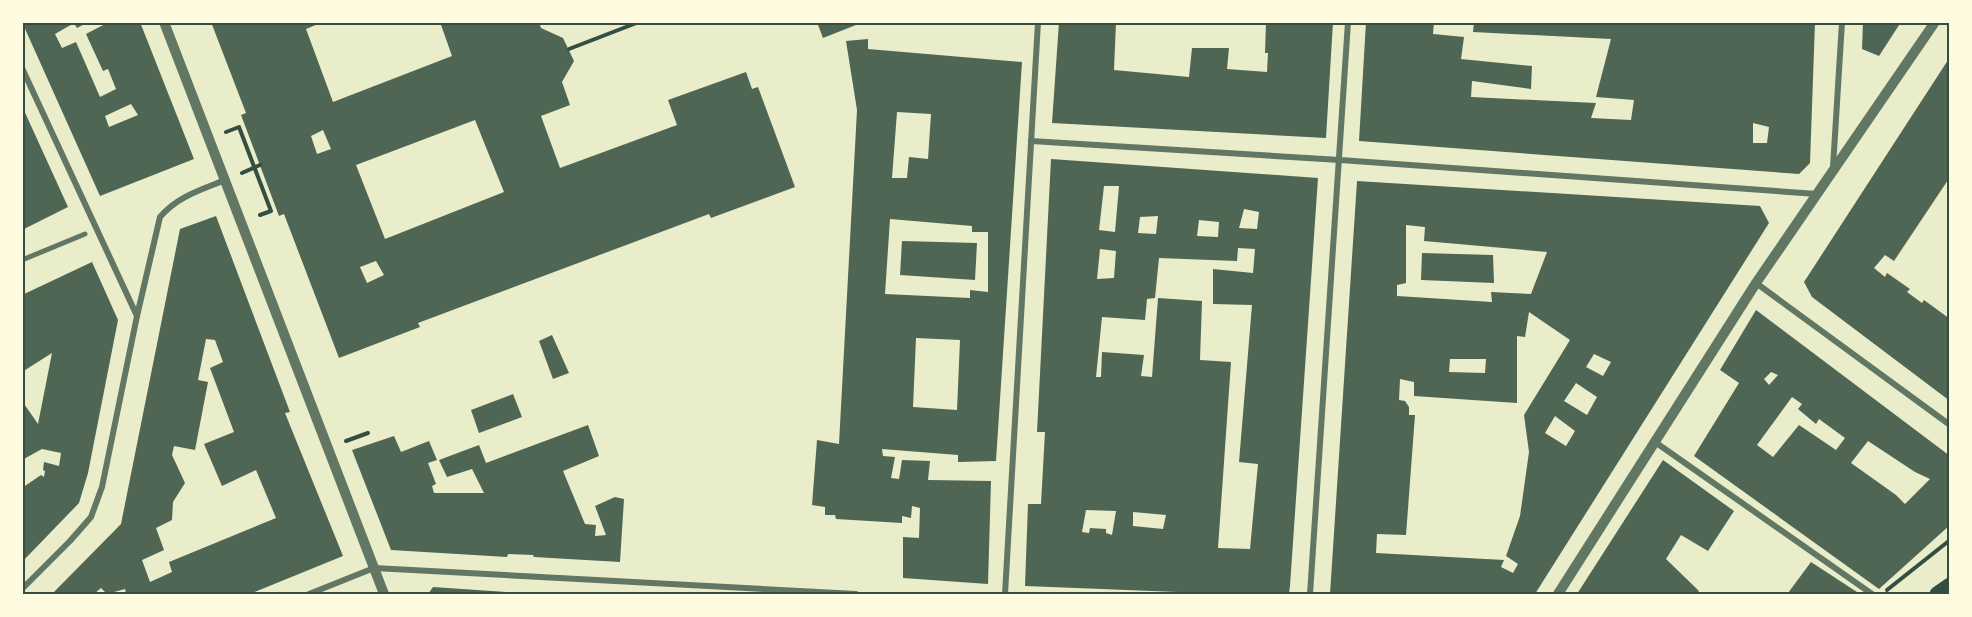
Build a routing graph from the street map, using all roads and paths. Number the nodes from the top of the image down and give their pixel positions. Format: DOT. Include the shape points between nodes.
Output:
graph roads {
  1 [pos="164,22"];
  2 [pos="639,22"];
  3 [pos="1038,22"];
  4 [pos="1348,22"];
  5 [pos="1842,22"];
  6 [pos="1935,22"];
  7 [pos="569,49"];
  8 [pos="22,68"];
  9 [pos="225,132"];
  10 [pos="1031,141"];
  11 [pos="1340,160"];
  12 [pos="260,165"];
  13 [pos="254,168"];
  14 [pos="1832,171"];
  15 [pos="241,173"];
  16 [pos="225,180"];
  17 [pos="1816,194"];
  18 [pos="258,216"];
  19 [pos="85,234"];
  20 [pos="22,260"];
  21 [pos="1756,283"];
  22 [pos="137,316"];
  23 [pos="1950,425"];
  24 [pos="368,433"];
  25 [pos="344,442"];
  26 [pos="1655,442"];
  27 [pos="1950,540"];
  28 [pos="374,568"];
  29 [pos="1950,585"];
  30 [pos="22,589"];
  31 [pos="309,594"];
  32 [pos="384,594"];
  33 [pos="856,594"];
  34 [pos="1005,594"];
  35 [pos="1310,594"];
  36 [pos="1558,594"];
  37 [pos="1872,594"];
  38 [pos="1881,594"];
  39 [pos="1937,594"];
  1 -- 16 [label="street"];
  2 -- 7 [label="path"];
  3 -- 10 [label="street"];
  4 -- 11 [label="street"];
  5 -- 14 [label="street"];
  6 -- 14 [label="street"];
  8 -- 22 [label="street"];
  9 -- 13 [label="path" via="239,127"];
  10 -- 11 [label="street"];
  10 -- 34 [label="street"];
  11 -- 17 [label="street"];
  11 -- 35 [label="street"];
  12 -- 13 [label="path"];
  13 -- 15 [label="path"];
  13 -- 18 [label="path" via="271,211"];
  14 -- 17 [label="street"];
  16 -- 22 [label="street" via="170,205 160,217"];
  16 -- 28 [label="street"];
  17 -- 21 [label="street"];
  19 -- 20 [label="street"];
  21 -- 23 [label="street"];
  21 -- 26 [label="street"];
  22 -- 30 [label="street" via="102,487 91,517"];
  24 -- 25 [label="path"];
  26 -- 36 [label="street"];
  26 -- 37 [label="street"];
  27 -- 38 [label="path"];
  28 -- 31 [label="street"];
  28 -- 32 [label="street"];
  28 -- 33 [label="street"];
  29 -- 39 [label="main road"];
}
